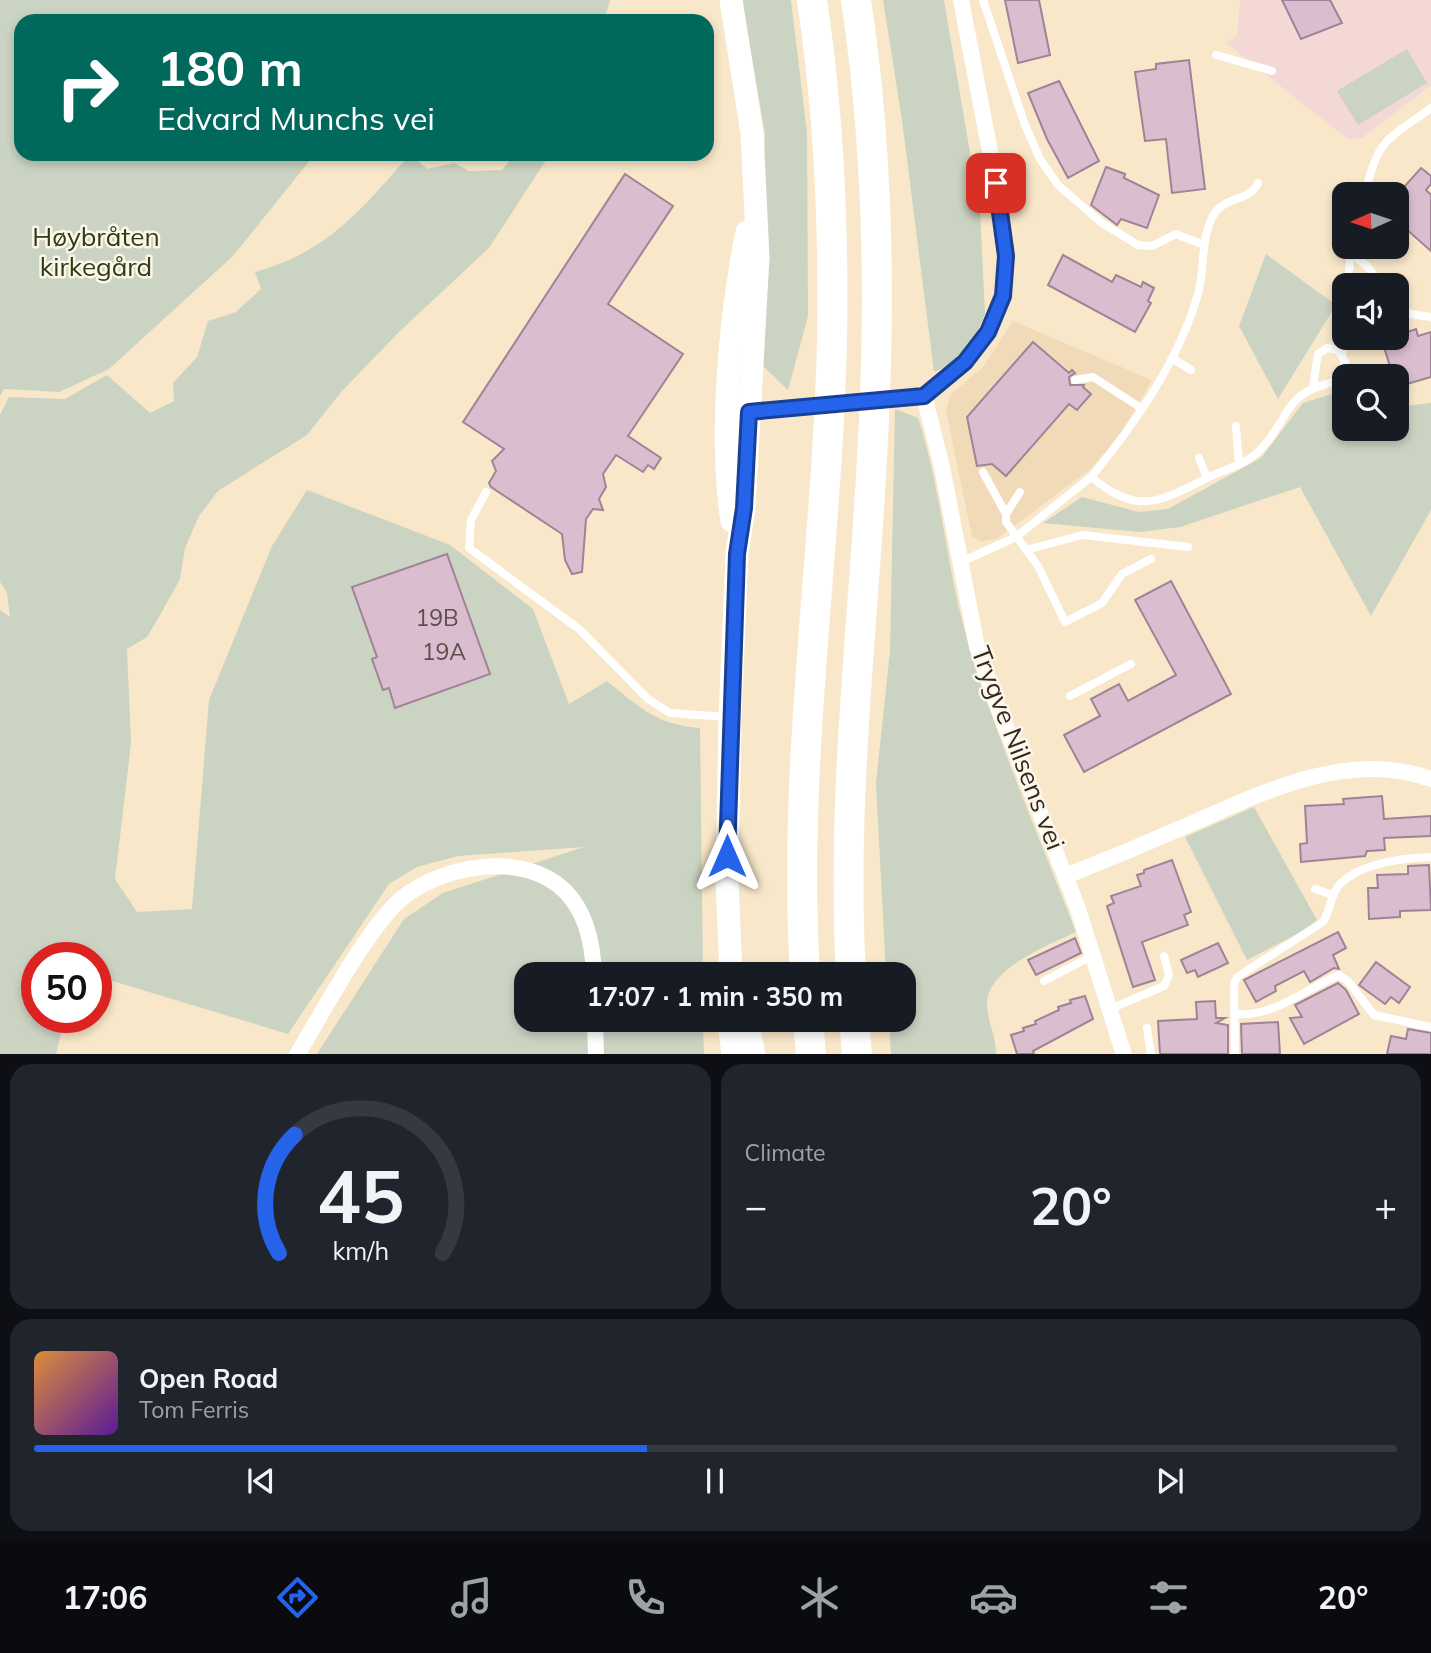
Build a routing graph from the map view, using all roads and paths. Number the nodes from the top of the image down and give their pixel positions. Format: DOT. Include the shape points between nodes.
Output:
graph roads {
  1 [pos="731,0"];
  2 [pos="811,0"];
  3 [pos="856,0"];
  4 [pos="961,0"];
  5 [pos="983,0"];
  6 [pos="1216,55"];
  7 [pos="1272,71"];
  8 [pos="1431,108"];
  9 [pos="1368,182"];
  10 [pos="1258,183"];
  11 [pos="1204,245"];
  12 [pos="1360,259"];
  13 [pos="1373,273"];
  14 [pos="1409,313"];
  15 [pos="1431,317"];
  16 [pos="1343,350"];
  17 [pos="1342,355"];
  18 [pos="1172,358"];
  19 [pos="1191,370"];
  20 [pos="1075,380"];
  21 [pos="1313,386"];
  22 [pos="919,396"];
  23 [pos="1141,408"];
  24 [pos="739,412"];
  25 [pos="1236,426"];
  26 [pos="1199,458"];
  27 [pos="1238,464"];
  28 [pos="983,471"];
  29 [pos="1091,477"];
  30 [pos="1208,478"];
  31 [pos="486,492"];
  32 [pos="1020,492"];
  33 [pos="1006,514"];
  34 [pos="1016,537"];
  35 [pos="1188,547"];
  36 [pos="1026,551"];
  37 [pos="1150,559"];
  38 [pos="961,562"];
  39 [pos="1131,664"];
  40 [pos="1070,696"];
  41 [pos="730,717"];
  42 [pos="1431,779"];
  43 [pos="1431,857"];
  44 [pos="1066,876"];
  45 [pos="1315,889"];
  46 [pos="1333,895"];
  47 [pos="1164,956"];
  48 [pos="1092,957"];
  49 [pos="593,962"];
  50 [pos="731,962"];
  51 [pos="805,962"];
  52 [pos="851,962"];
  53 [pos="1044,981"];
  54 [pos="1111,1009"];
  55 [pos="1235,1014"];
  56 [pos="1147,1027"];
  57 [pos="1431,1027"];
  58 [pos="595,1032"];
  59 [pos="730,1032"];
  60 [pos="749,1032"];
  61 [pos="809,1032"];
  62 [pos="855,1032"];
  63 [pos="298,1054"];
  64 [pos="596,1054"];
  65 [pos="733,1054"];
  66 [pos="754,1054"];
  67 [pos="811,1054"];
  68 [pos="857,1054"];
  69 [pos="1124,1054"];
  70 [pos="1151,1054"];
  71 [pos="1235,1054"];
  1 -- 24 [label="main road" via="751,122 754,201 735,304"];
  2 -- 51 [label="highway" via="827,148 832,286 826,457 804,779"];
  3 -- 52 [label="highway" via="874,158 878,287 872,459 849,784"];
  4 -- 22 [label="street" via="998,194 1005,280 998,311 977,348"];
  5 -- 11 [label="lane" via="1025,125 1058,186 1102,223 1139,246 1153,246 1176,234"];
  6 -- 7 [label="lane"];
  8 -- 9 [label="lane" via="1377,151"];
  10 -- 11 [label="lane" via="1214,213"];
  11 -- 18 [label="lane" via="1199,292"];
  12 -- 13 [label="lane"];
  14 -- 15 [label="lane"];
  16 -- 17 [label="lane"];
  17 -- 21 [label="lane" via="1344,370 1338,381"];
  17 -- 21 [label="lane" via="1327,348 1318,354"];
  18 -- 19 [label="lane"];
  18 -- 23 [label="lane"];
  20 -- 23 [label="lane" via="1093,377"];
  21 -- 27 [label="lane" via="1295,398 1262,449"];
  22 -- 24 [label="street"];
  22 -- 38 [label="street, Trygve Nilsens vei"];
  23 -- 29 [label="lane"];
  24 -- 41 [label="main road" via="744,508 737,554"];
  25 -- 27 [label="lane"];
  26 -- 30 [label="lane"];
  27 -- 30 [label="lane"];
  28 -- 33 [label="lane"];
  29 -- 30 [label="lane" via="1117,496 1147,502 1178,495"];
  29 -- 34 [label="lane"];
  31 -- 41 [label="lane" via="471,520 468,548 579,629 648,699 670,713"];
  32 -- 33 [label="lane"];
  33 -- 34 [label="lane"];
  34 -- 36 [label="lane"];
  34 -- 38 [label="lane"];
  35 -- 36 [label="lane" via="1082,535"];
  36 -- 37 [label="lane" via="1065,622 1101,603 1122,574"];
  38 -- 44 [label="street, Trygve Nilsens vei" via="977,647"];
  39 -- 40 [label="lane"];
  41 -- 50 [label="main road" via="727,880"];
  42 -- 44 [label="street" via="1369,769 1298,781"];
  43 -- 46 [label="lane" via="1404,858 1363,871 1341,883"];
  44 -- 48 [label="street, Trygve Nilsens vei"];
  45 -- 46 [label="lane"];
  46 -- 55 [label="lane" via="1323,922 1237,977"];
  47 -- 54 [label="lane" via="1169,975 1164,986"];
  48 -- 53 [label="lane"];
  48 -- 54 [label="street, Trygve Nilsens vei"];
  49 -- 63 [label="street" via="583,917 553,881 535,873 494,867 457,871 417,888 393,908"];
  54 -- 69 [label="street, Trygve Nilsens vei"];
  55 -- 57 [label="lane" via="1251,1016 1270,1010 1339,975 1374,1015"];
  55 -- 71 [label="lane"];
  56 -- 70 [label="lane"];
  58 -- 64 [label="street"];
  59 -- 65 [label="main road"];
  60 -- 66 [label="main road"];
  61 -- 67 [label="highway"];
  62 -- 68 [label="highway"];
}
